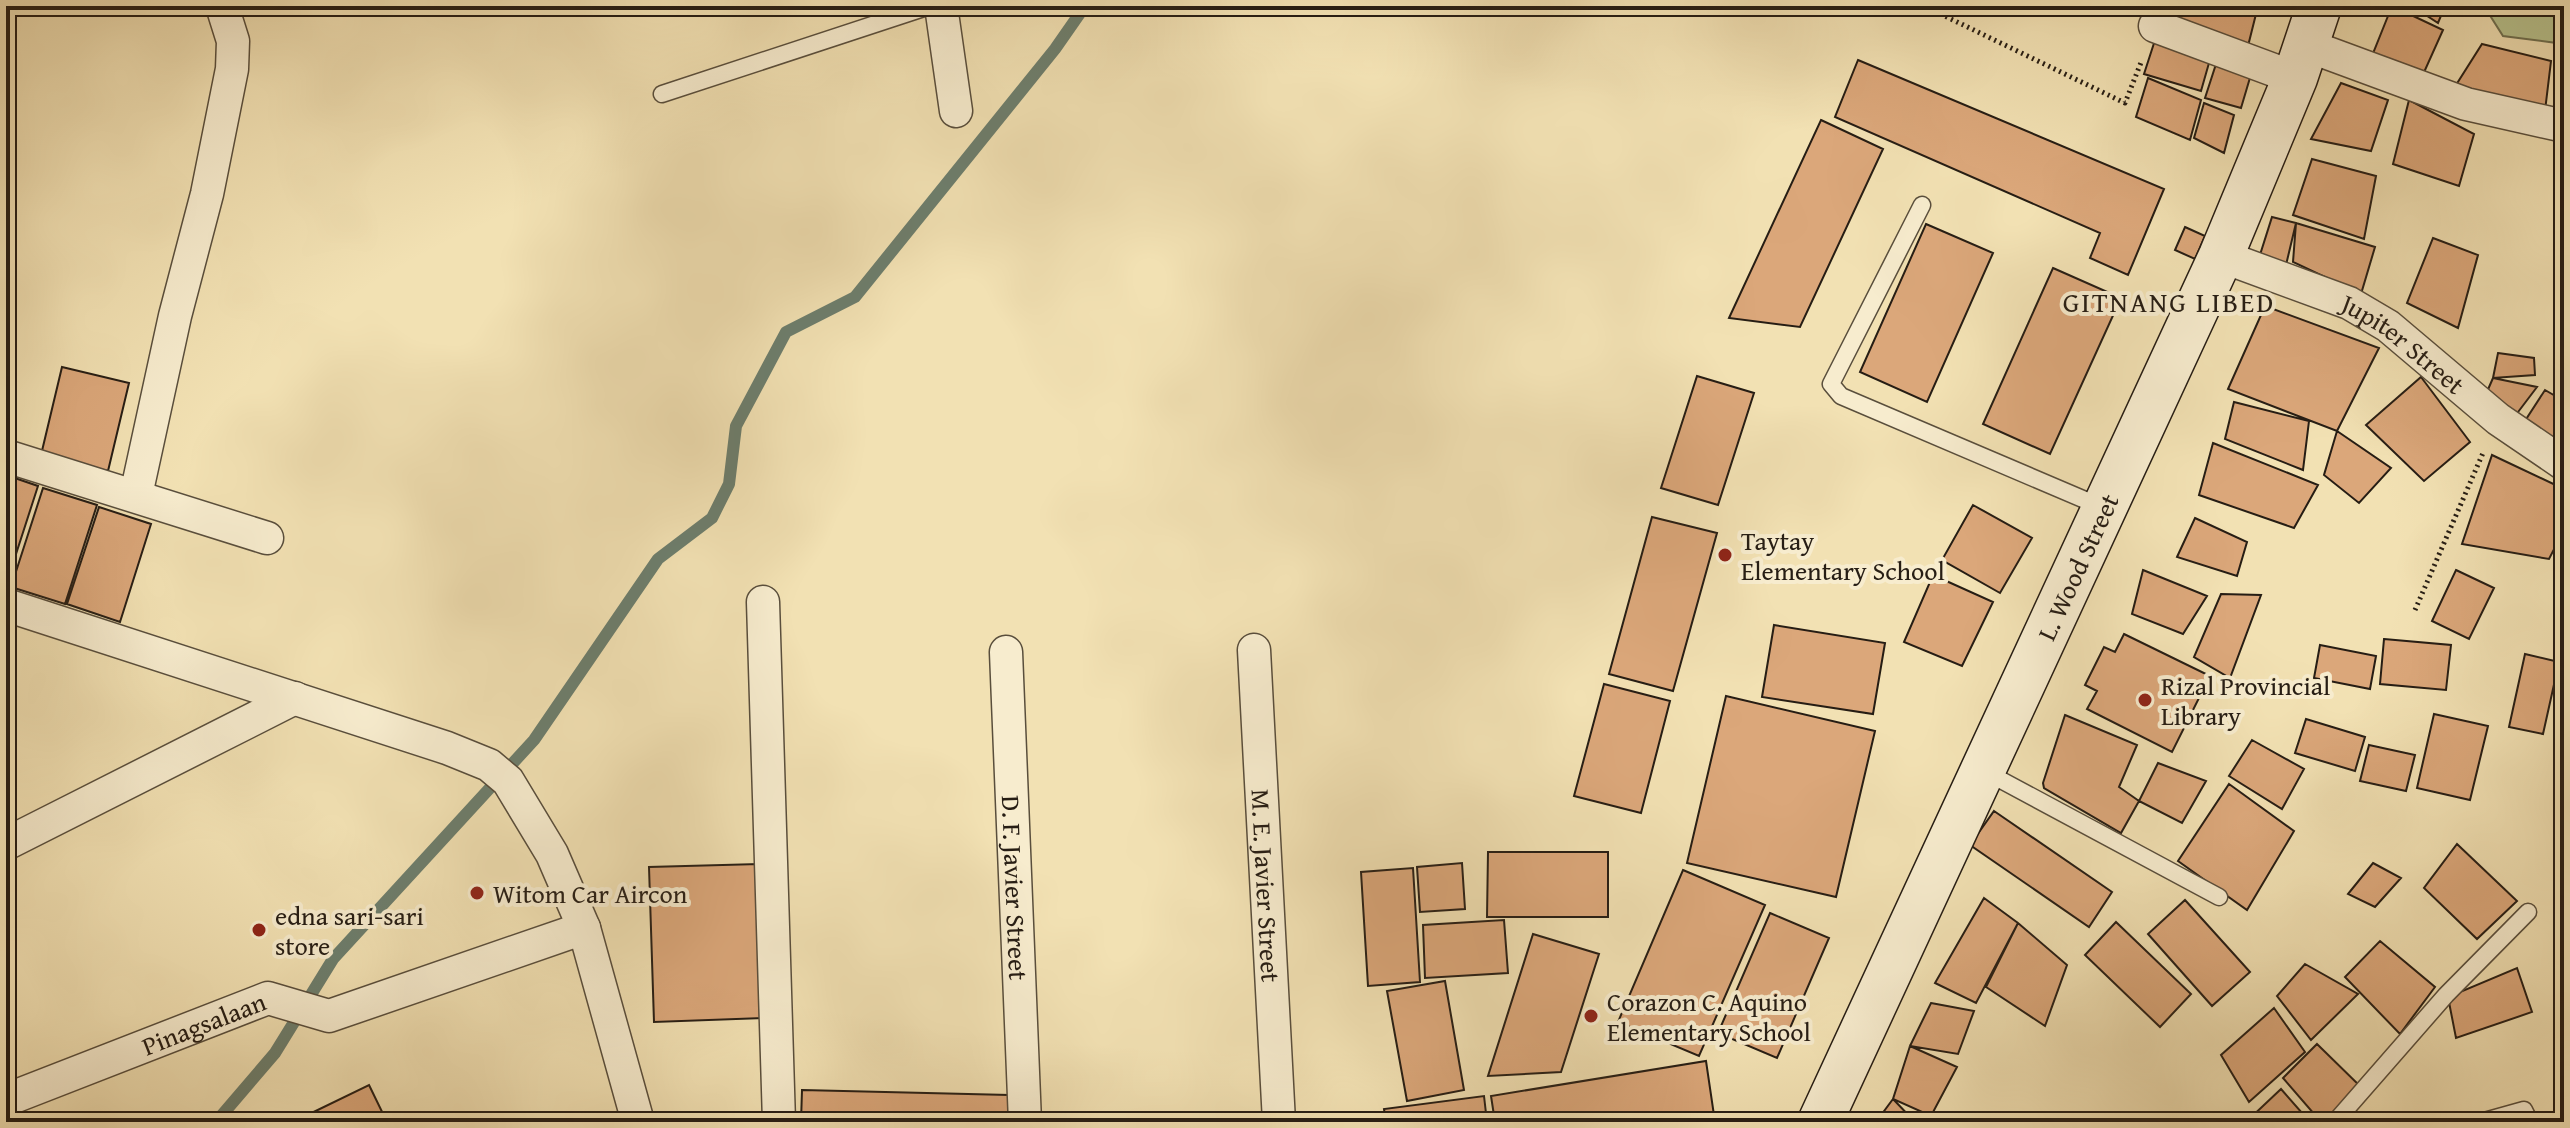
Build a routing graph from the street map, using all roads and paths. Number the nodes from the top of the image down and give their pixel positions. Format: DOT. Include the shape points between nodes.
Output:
graph roads {
  1 [pos="222,6"];
  2 [pos="930,6"];
  3 [pos="941,6"];
  4 [pos="1924,6"];
  5 [pos="2155,26"];
  6 [pos="2311,45"];
  7 [pos="662,94"];
  8 [pos="2125,103"];
  9 [pos="956,111"];
  10 [pos="2564,126"];
  11 [pos="1922,205"];
  12 [pos="2221,256"];
  13 [pos="2498,419"];
  14 [pos="6,456"];
  15 [pos="2564,464"];
  16 [pos="136,495"];
  17 [pos="2104,508"];
  18 [pos="267,538"];
  19 [pos="763,602"];
  20 [pos="6,605"];
  21 [pos="2415,610"];
  22 [pos="1254,650"];
  23 [pos="1006,652"];
  24 [pos="295,698"];
  25 [pos="1984,771"];
  26 [pos="6,844"];
  27 [pos="2219,897"];
  28 [pos="2528,912"];
  29 [pos="584,928"];
  30 [pos="6,1100"];
  31 [pos="638,1122"];
  32 [pos="779,1122"];
  33 [pos="1025,1122"];
  34 [pos="1279,1122"];
  35 [pos="1820,1122"];
  36 [pos="2335,1122"];
  37 [pos="2481,1122"];
  38 [pos="2530,1122"];
  1 -- 16 [label="street" via="233,41 232,69"];
  2 -- 7 [label="lane"];
  3 -- 9 [label="street"];
  4 -- 8 [label="path"];
  5 -- 6 [label="street"];
  6 -- 10 [label="street" via="2466,104"];
  6 -- 12 [label="main road, L. Wood Street"];
  11 -- 17 [label="lane" via="1831,384 1841,396"];
  12 -- 13 [label="street, Jupiter Street" via="2362,310"];
  12 -- 17 [label="main road, L. Wood Street"];
  13 -- 15 [label="street, Jupiter Street"];
  13 -- 21 [label="path"];
  14 -- 16 [label="street"];
  16 -- 18 [label="street"];
  17 -- 25 [label="main road, L. Wood Street"];
  19 -- 32 [label="street"];
  20 -- 24 [label="street"];
  22 -- 34 [label="street, M. E. Javier Street"];
  23 -- 33 [label="street, D. F. Javier Street"];
  24 -- 26 [label="street"];
  24 -- 29 [label="street" via="498,773 552,854"];
  25 -- 27 [label="lane"];
  25 -- 35 [label="main road, L. Wood Street"];
  28 -- 36 [label="lane" via="2446,995"];
  29 -- 30 [label="street, Pinagsalaan" via="329,1016 268,998"];
  29 -- 31 [label="street"];
  37 -- 38 [label="lane" via="2524,1110"];
}
